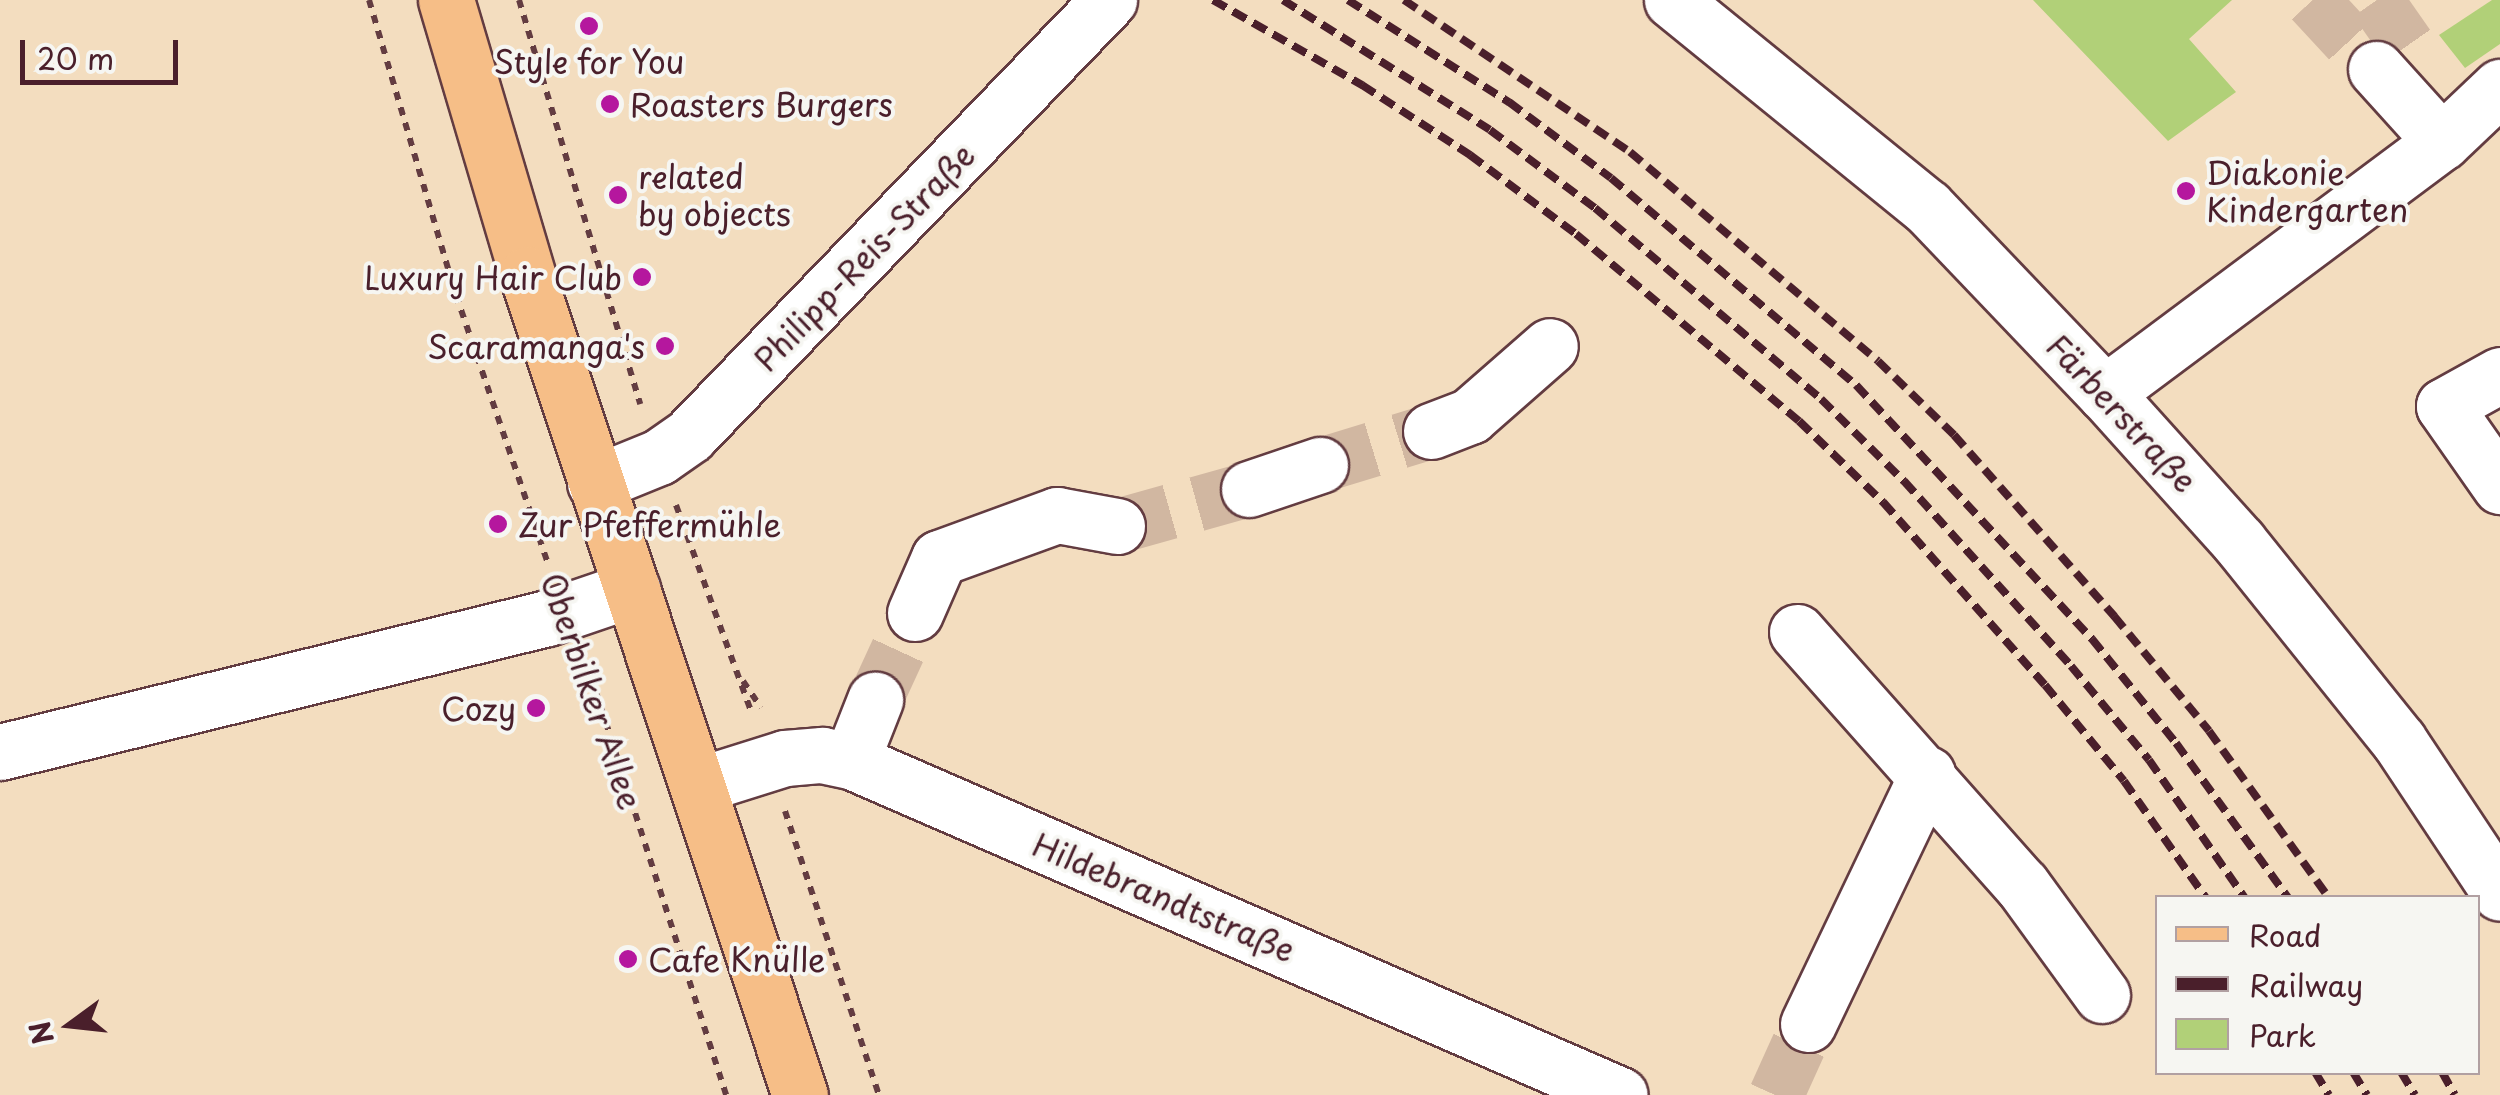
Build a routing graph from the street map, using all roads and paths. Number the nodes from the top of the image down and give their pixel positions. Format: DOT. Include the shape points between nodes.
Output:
graph roads {
  1 [pos="369,0"];
  2 [pos="446,0"];
  3 [pos="519,0"];
  4 [pos="1108,0"];
  5 [pos="1672,0"];
  6 [pos="2393,59"];
  7 [pos="2470,115"];
  8 [pos="1550,346"];
  9 [pos="2500,375"];
  10 [pos="2106,393"];
  11 [pos="642,409"];
  12 [pos="1431,431"];
  13 [pos="1320,466"];
  14 [pos="596,483"];
  15 [pos="2500,486"];
  16 [pos="670,489"];
  17 [pos="1249,489"];
  18 [pos="1117,526"];
  19 [pos="632,590"];
  20 [pos="570,610"];
  21 [pos="915,613"];
  22 [pos="722,628"];
  23 [pos="1797,632"];
  24 [pos="710,633"];
  25 [pos="737,672"];
  26 [pos="875,700"];
  27 [pos="773,740"];
  28 [pos="0,752"];
  29 [pos="852,762"];
  30 [pos="1927,774"];
  31 [pos="699,785"];
  32 [pos="2500,894"];
  33 [pos="2102,995"];
  34 [pos="1808,1024"];
  35 [pos="726,1095"];
  36 [pos="800,1095"];
  37 [pos="878,1095"];
  38 [pos="1620,1095"];
  1 -- 20 [label="path, Oberbilker Allee" via="456,295 532,525"];
  2 -- 14 [label="main road"];
  3 -- 11 [label="path"];
  4 -- 14 [label="street, Philipp-Reis-Straße" via="690,435 659,457"];
  5 -- 10 [label="street, Färberstraße" via="1927,206"];
  6 -- 7 [label="street"];
  7 -- 10 [label="street"];
  8 -- 12 [label="street" via="1470,416"];
  9 -- 15 [label="street" via="2444,406"];
  10 -- 32 [label="street, Färberstraße" via="2239,542 2399,740"];
  13 -- 17 [label="street"];
  14 -- 19 [label="main road"];
  16 -- 22 [label="path"];
  18 -- 21 [label="street" via="1057,515 939,558"];
  19 -- 20 [label="street"];
  19 -- 31 [label="main road"];
  20 -- 28 [label="street"];
  20 -- 35 [label="path, Oberbilker Allee"];
  22 -- 24 [label="path"];
  22 -- 25 [label="path"];
  23 -- 30 [label="street"];
  25 -- 27 [label="path"];
  25 -- 27 [label="path"];
  26 -- 29 [label="street"];
  27 -- 29 [label="street, Hildebrandtstraße"];
  27 -- 31 [label="street, Hildebrandtstraße"];
  27 -- 37 [label="path"];
  29 -- 38 [label="street, Hildebrandtstraße"];
  30 -- 33 [label="street" via="2022,885"];
  30 -- 34 [label="street"];
  31 -- 36 [label="main road"];
}
